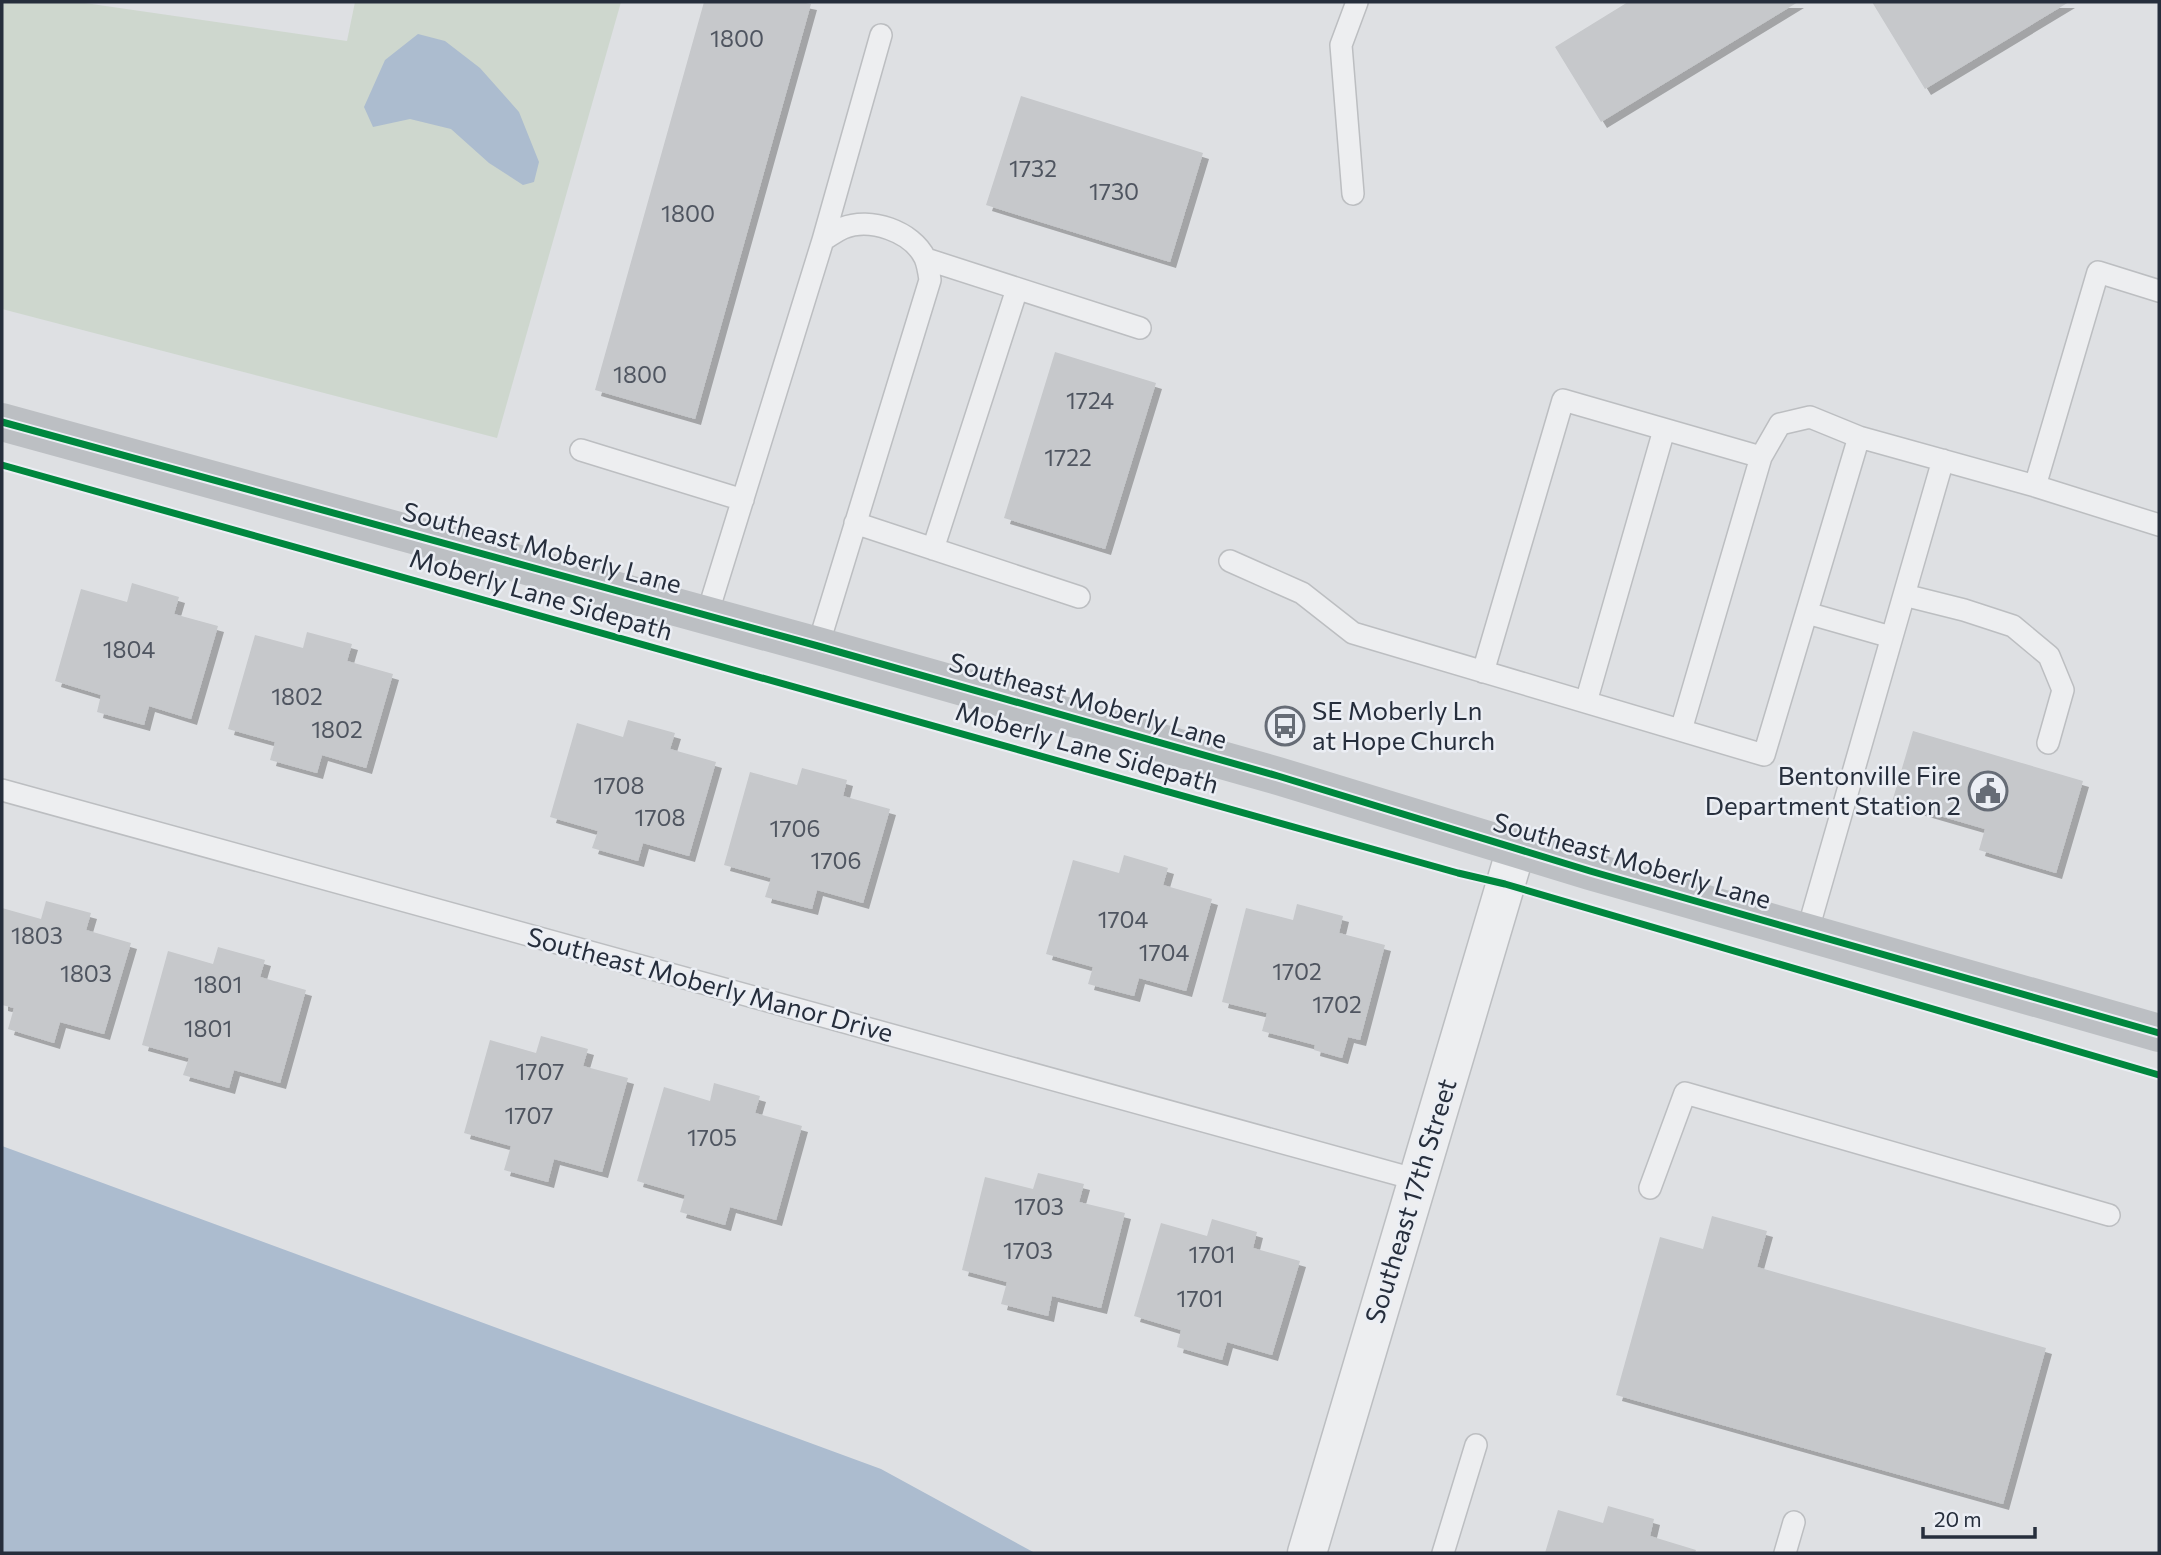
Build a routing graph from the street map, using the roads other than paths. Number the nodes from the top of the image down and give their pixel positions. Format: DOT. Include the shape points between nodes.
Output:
graph roads {
  1 [pos="1357,2"];
  2 [pos="881,36"];
  3 [pos="1353,194"];
  4 [pos="823,240"];
  5 [pos="926,259"];
  6 [pos="1017,289"];
  7 [pos="2159,290"];
  8 [pos="1140,328"];
  9 [pos="2,422"];
  10 [pos="1664,430"];
  11 [pos="1859,437"];
  12 [pos="581,450"];
  13 [pos="1761,457"];
  14 [pos="1943,460"];
  15 [pos="2035,486"];
  16 [pos="743,500"];
  17 [pos="855,523"];
  18 [pos="2159,525"];
  19 [pos="933,549"];
  20 [pos="1230,561"];
  21 [pos="1904,595"];
  22 [pos="1079,597"];
  23 [pos="1807,613"];
  24 [pos="707,615"];
  25 [pos="1891,637"];
  26 [pos="818,646"];
  27 [pos="1483,672"];
  28 [pos="1586,702"];
  29 [pos="1681,730"];
  30 [pos="2048,743"];
  31 [pos="2,790"];
  32 [pos="1516,849"];
  33 [pos="1807,933"];
  34 [pos="2159,1033"];
  35 [pos="1418,1180"];
  36 [pos="1650,1188"];
  37 [pos="2109,1215"];
  38 [pos="1476,1445"];
  39 [pos="1794,1522"];
  40 [pos="1307,1553"];
  41 [pos="1443,1553"];
  42 [pos="1785,1553"];
  1 -- 3 [label="lane" via="1341,46"];
  2 -- 4 [label="lane"];
  4 -- 5 [label="lane" via="844,228 872,225 914,242"];
  4 -- 16 [label="lane"];
  5 -- 6 [label="lane"];
  5 -- 17 [label="lane" via="930,280"];
  6 -- 8 [label="lane"];
  6 -- 19 [label="lane"];
  7 -- 15 [label="lane" via="2098,272"];
  9 -- 24 [label="street, Southeast Moberly Lane"];
  10 -- 13 [label="lane"];
  10 -- 27 [label="lane" via="1563,400"];
  10 -- 28 [label="lane"];
  11 -- 13 [label="lane" via="1810,417 1780,424"];
  11 -- 14 [label="lane"];
  11 -- 23 [label="lane"];
  12 -- 16 [label="lane"];
  13 -- 29 [label="lane"];
  14 -- 15 [label="lane"];
  14 -- 21 [label="lane"];
  15 -- 18 [label="lane"];
  16 -- 24 [label="lane"];
  17 -- 19 [label="lane"];
  17 -- 26 [label="lane"];
  19 -- 22 [label="lane"];
  20 -- 27 [label="lane" via="1302,593 1353,633"];
  21 -- 25 [label="lane"];
  21 -- 30 [label="lane" via="2012,626 2049,656 2063,690"];
  23 -- 25 [label="lane"];
  23 -- 29 [label="lane" via="1764,755"];
  24 -- 26 [label="street, Southeast Moberly Lane"];
  25 -- 33 [label="lane"];
  26 -- 32 [label="street, Southeast Moberly Lane" via="1278,776"];
  27 -- 28 [label="lane"];
  28 -- 29 [label="lane"];
  31 -- 35 [label="lane, Southeast Moberly Manor Drive"];
  32 -- 33 [label="street, Southeast Moberly Lane"];
  32 -- 35 [label="street, Southeast 17th Street"];
  33 -- 34 [label="street, Southeast Moberly Lane"];
  35 -- 40 [label="street, Southeast 17th Street"];
  36 -- 37 [label="lane" via="1685,1093"];
  38 -- 41 [label="lane"];
  39 -- 42 [label="lane"];
}
